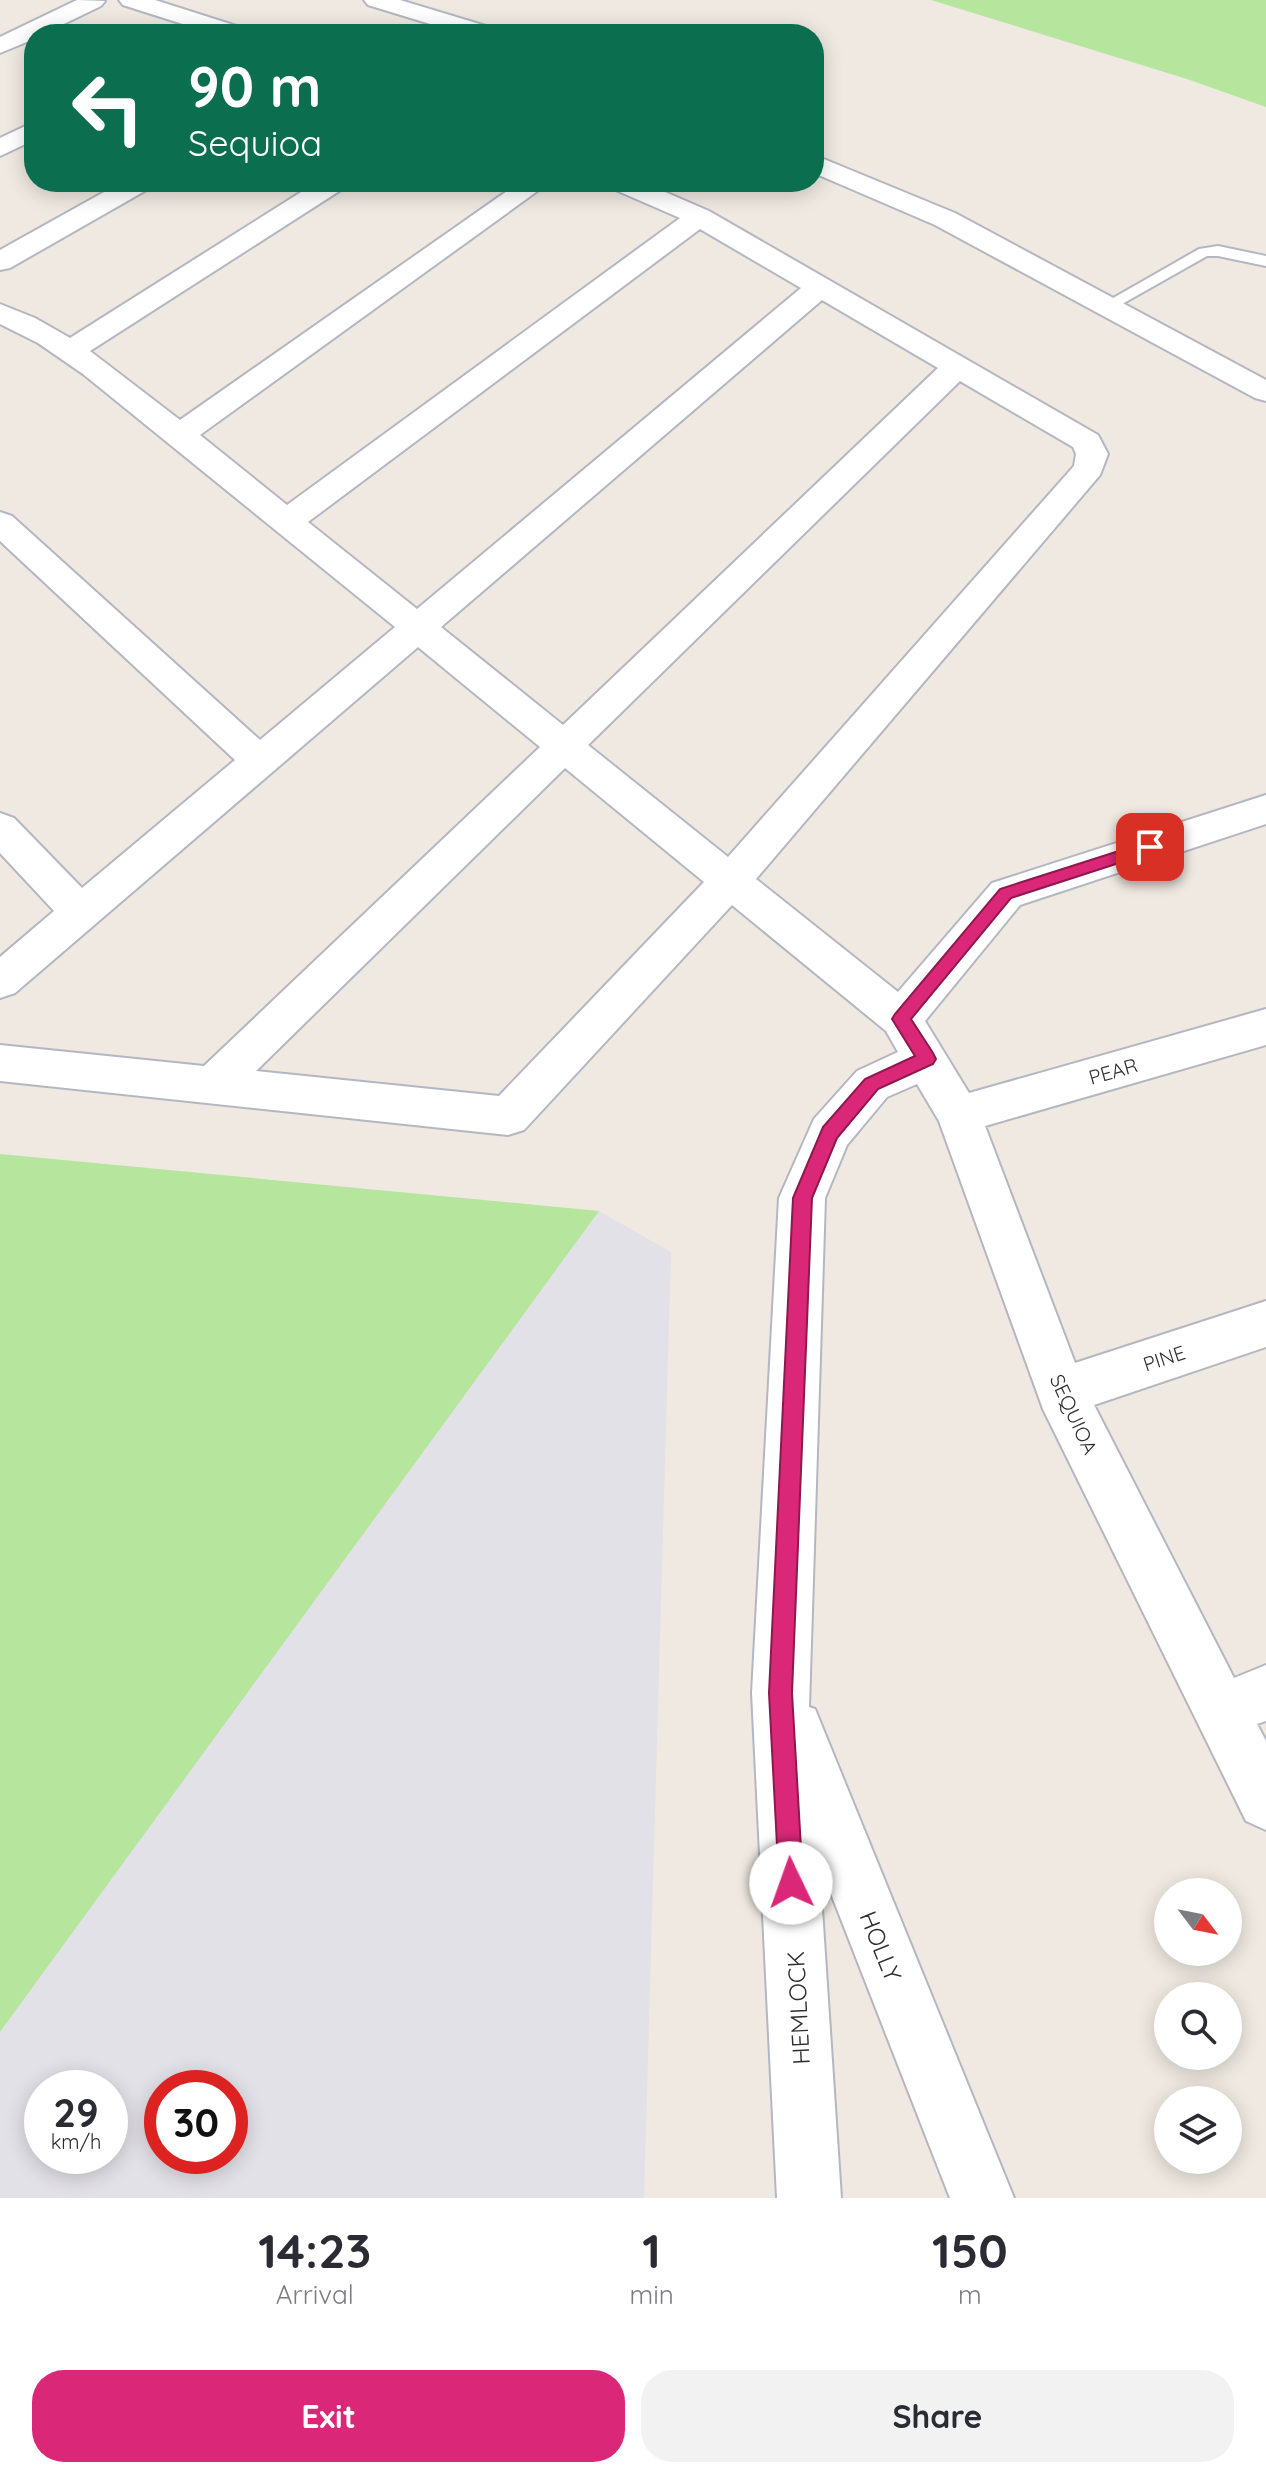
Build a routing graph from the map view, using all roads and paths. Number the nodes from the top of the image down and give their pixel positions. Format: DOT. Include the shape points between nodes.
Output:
graph roads {
  1 [pos="94,0"];
  2 [pos="131,0"];
  3 [pos="376,0"];
  4 [pos="45,24"];
  5 [pos="200,24"];
  6 [pos="455,24"];
  7 [pos="24,34"];
  8 [pos="0,46"];
  9 [pos="24,135"];
  10 [pos="0,148"];
  11 [pos="824,167"];
  12 [pos="123,192"];
  13 [pos="319,192"];
  14 [pos="523,192"];
  15 [pos="643,192"];
  16 [pos="699,217"];
  17 [pos="1266,261"];
  18 [pos="0,262"];
  19 [pos="820,287"];
  20 [pos="1109,305"];
  21 [pos="7,322"];
  22 [pos="70,351"];
  23 [pos="957,367"];
  24 [pos="1266,392"];
  25 [pos="180,435"];
  26 [pos="287,521"];
  27 [pos="0,523"];
  28 [pos="417,628"];
  29 [pos="563,747"];
  30 [pos="260,761"];
  31 [pos="1266,809"];
  32 [pos="0,828"];
  33 [pos="730,881"];
  34 [pos="81,913"];
  35 [pos="0,981"];
  36 [pos="1266,1027"];
  37 [pos="914,1039"];
  38 [pos="0,1063"];
  39 [pos="212,1086"];
  40 [pos="959,1115"];
  41 [pos="1266,1324"];
  42 [pos="1061,1392"];
  43 [pos="780,1693"];
  44 [pos="1243,1702"];
  45 [pos="1266,1801"];
  46 [pos="809,2198"];
  47 [pos="982,2198"];
  1 -- 4 [label="street"];
  2 -- 5 [label="street"];
  3 -- 6 [label="street"];
  7 -- 8 [label="street"];
  9 -- 10 [label="street"];
  11 -- 20 [label="street" via="945,219"];
  12 -- 18 [label="street"];
  13 -- 22 [label="street"];
  14 -- 25 [label="street"];
  15 -- 16 [label="street"];
  16 -- 19 [label="street"];
  16 -- 26 [label="street"];
  17 -- 20 [label="lane" via="1204,252"];
  19 -- 23 [label="street"];
  19 -- 28 [label="street"];
  20 -- 24 [label="street"];
  21 -- 22 [label="street"];
  22 -- 25 [label="street"];
  23 -- 29 [label="street"];
  23 -- 33 [label="street" via="1087,442 1092,454 1089,468"];
  25 -- 26 [label="street"];
  26 -- 28 [label="street"];
  27 -- 30 [label="street"];
  28 -- 29 [label="street"];
  28 -- 30 [label="street"];
  29 -- 33 [label="street"];
  29 -- 39 [label="street"];
  30 -- 34 [label="street"];
  31 -- 37 [label="street" via="1006,894"];
  32 -- 34 [label="street"];
  33 -- 37 [label="street"];
  33 -- 39 [label="street" via="508,1116"];
  34 -- 35 [label="street"];
  36 -- 40 [label="street, PEAR"];
  37 -- 40 [label="street, SEQUIOA"];
  37 -- 43 [label="street, HEMLOCK" via="830,1133 802,1198"];
  38 -- 39 [label="street"];
  40 -- 42 [label="street, SEQUIOA"];
  41 -- 42 [label="street, PINE"];
  42 -- 44 [label="street, SEQUIOA"];
  43 -- 46 [label="street, HEMLOCK"];
  43 -- 47 [label="street, HOLLY"];
  44 -- 45 [label="street, SEQUIOA"];
}
